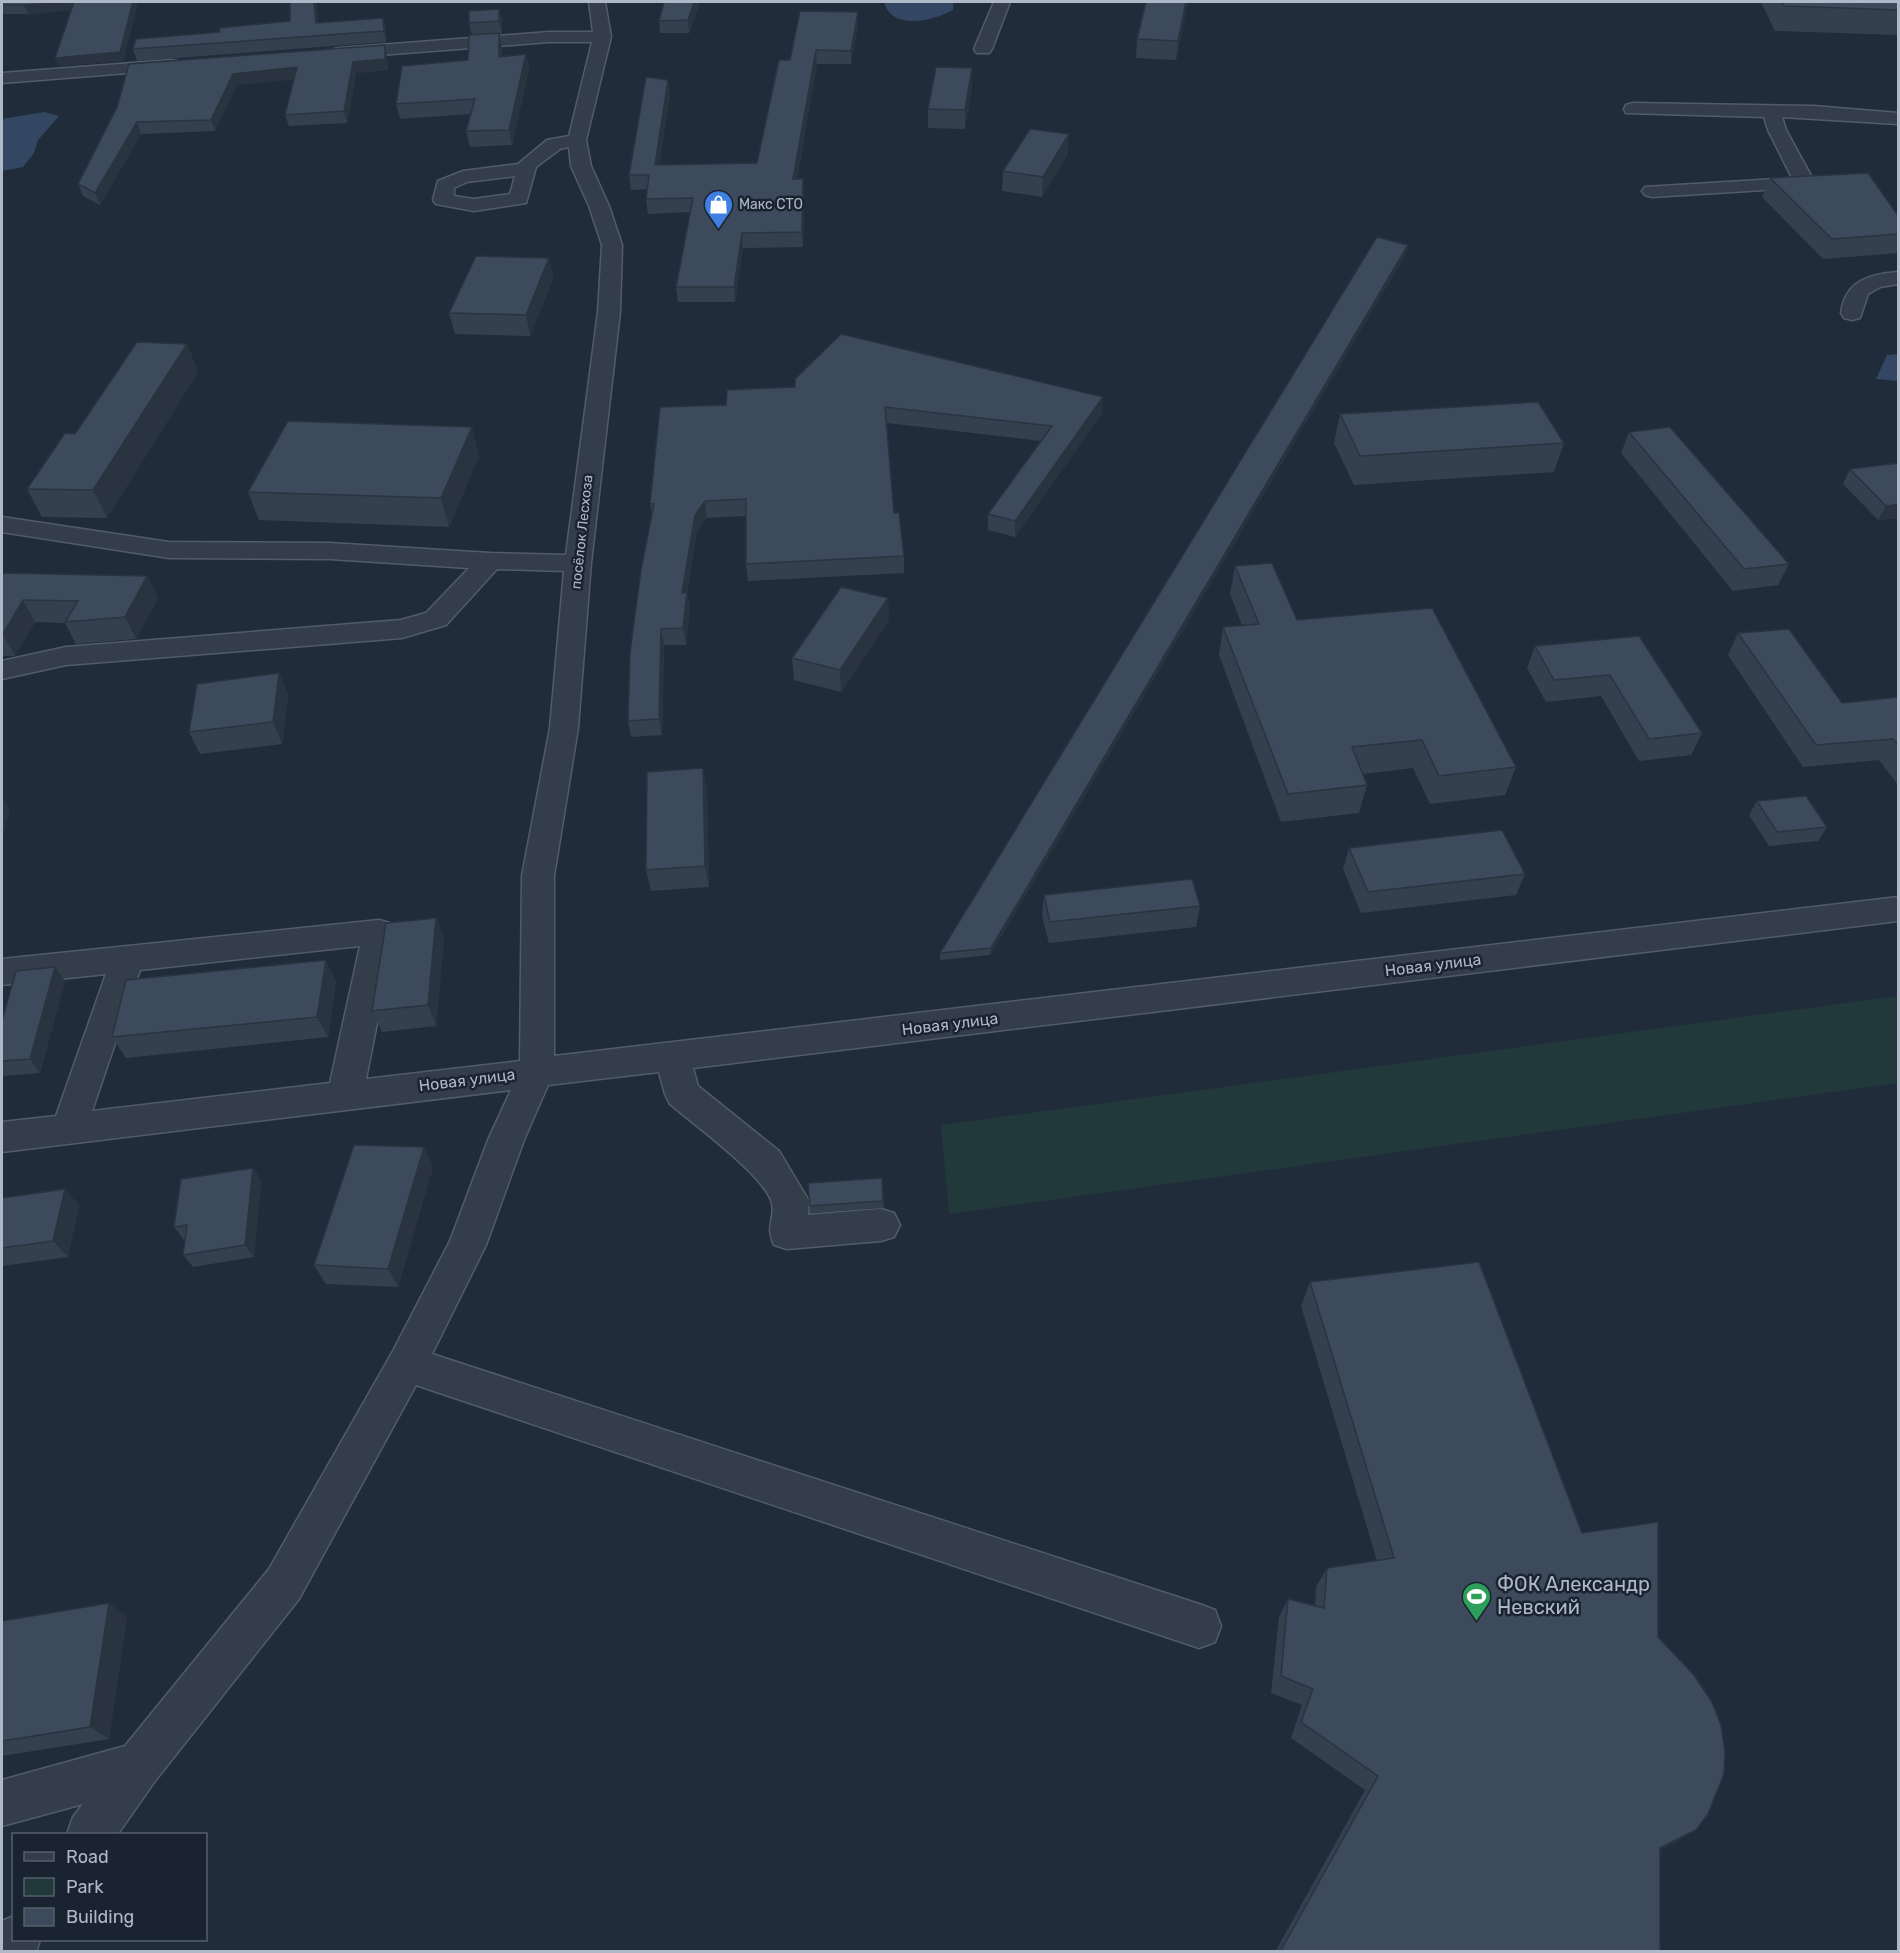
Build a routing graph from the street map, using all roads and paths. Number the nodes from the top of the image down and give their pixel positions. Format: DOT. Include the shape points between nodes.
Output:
graph roads {
  1 [pos="597,2"];
  2 [pos="1002,2"];
  3 [pos="602,37"];
  4 [pos="983,49"];
  5 [pos="325,54"];
  6 [pos="188,64"];
  7 [pos="2,78"];
  8 [pos="1633,109"];
  9 [pos="1771,111"];
  10 [pos="1899,119"];
  11 [pos="577,140"];
  12 [pos="526,169"];
  13 [pos="1652,191"];
  14 [pos="1899,278"];
  15 [pos="1852,313"];
  16 [pos="2,524"];
  17 [pos="490,561"];
  18 [pos="578,563"];
  19 [pos="2,670"];
  20 [pos="1899,909"];
  21 [pos="128,958"];
  22 [pos="2,972"];
  23 [pos="673,1056"];
  24 [pos="537,1072"];
  25 [pos="345,1094"];
  26 [pos="69,1128"];
  27 [pos="2,1137"];
  28 [pos="881,1225"];
  29 [pos="407,1364"];
  30 [pos="1199,1626"];
  31 [pos="139,1765"];
  32 [pos="2,1803"];
  33 [pos="91,1833"];
  1 -- 3 [label="street, посёлок Лесхоза"];
  2 -- 4 [label="street"];
  3 -- 5 [label="street" via="549,37"];
  3 -- 11 [label="street, посёлок Лесхоза"];
  6 -- 7 [label="street"];
  8 -- 9 [label="street"];
  9 -- 10 [label="street"];
  9 -- 13 [label="street" via="1805,183"];
  11 -- 12 [label="street" via="554,144"];
  11 -- 18 [label="street, посёлок Лесхоза" via="581,166 612,245 609,312"];
  14 -- 15 [label="street" via="1879,280 1860,288 1852,299"];
  16 -- 17 [label="street" via="168,550 330,551"];
  17 -- 18 [label="street"];
  17 -- 19 [label="street" via="436,619 402,629 66,656"];
  18 -- 24 [label="street, посёлок Лесхоза" via="564,728 538,876"];
  20 -- 23 [label="street, Новая улица"];
  21 -- 22 [label="street"];
  21 -- 25 [label="street" via="379,932"];
  21 -- 26 [label="street"];
  23 -- 24 [label="street, Новая улица"];
  23 -- 28 [label="street" via="682,1094 766,1162 790,1202 787,1233"];
  24 -- 25 [label="street, Новая улица"];
  24 -- 29 [label="street" via="506,1140 467,1245"];
  25 -- 26 [label="street, Новая улица"];
  26 -- 27 [label="street, Новая улица"];
  29 -- 30 [label="street"];
  29 -- 31 [label="street" via="284,1584"];
  31 -- 32 [label="street"];
  31 -- 33 [label="street"];
}
